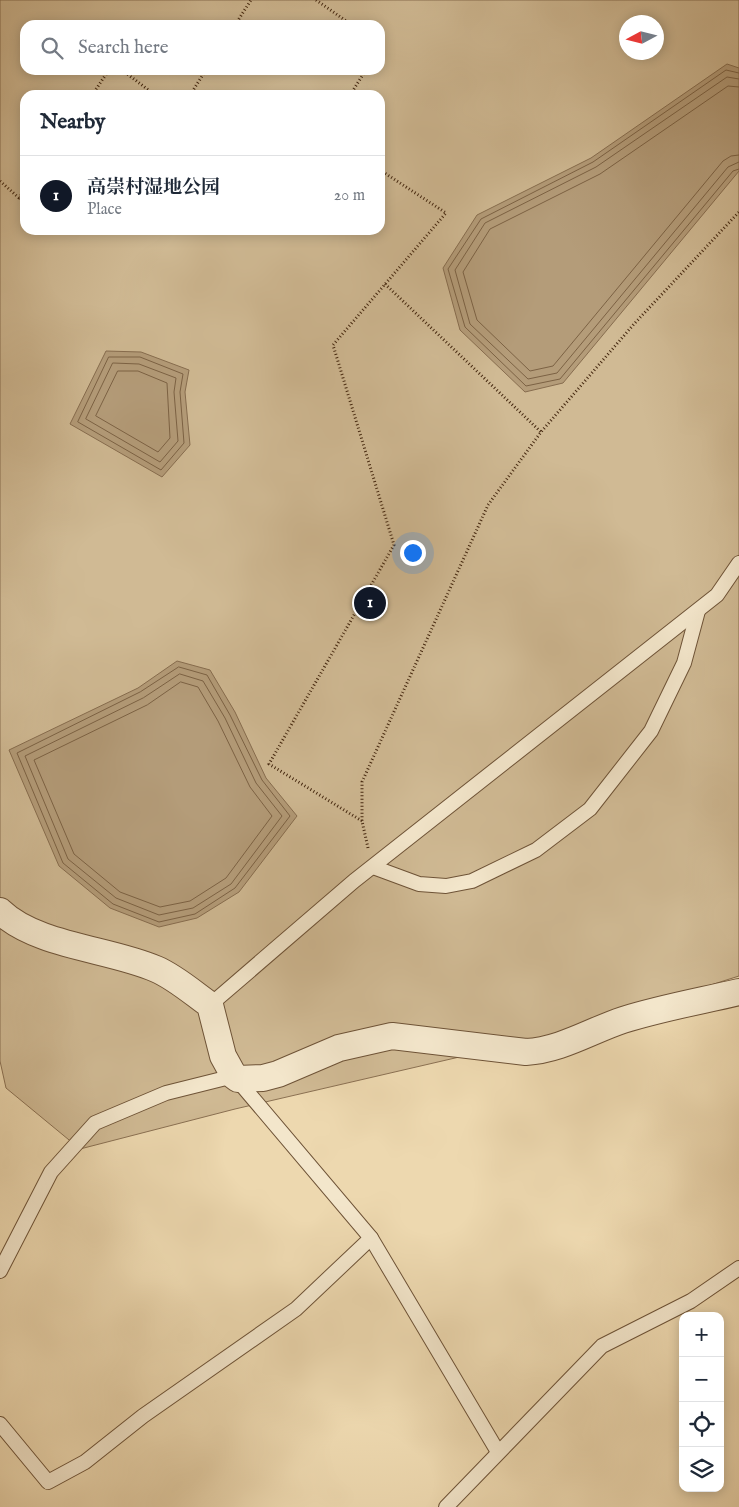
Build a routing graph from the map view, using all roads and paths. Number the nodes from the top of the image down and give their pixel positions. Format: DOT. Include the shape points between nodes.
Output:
graph roads {
  1 [pos="252,0"];
  2 [pos="316,0"];
  3 [pos="238,20"];
  4 [pos="345,20"];
  5 [pos="106,75"];
  6 [pos="129,75"];
  7 [pos="203,75"];
  8 [pos="363,75"];
  9 [pos="95,90"];
  10 [pos="148,90"];
  11 [pos="193,90"];
  12 [pos="353,90"];
  13 [pos="385,173"];
  14 [pos="0,182"];
  15 [pos="20,197"];
  16 [pos="739,212"];
  17 [pos="385,284"];
  18 [pos="541,432"];
  19 [pos="739,563"];
  20 [pos="698,611"];
  21 [pos="362,821"];
  22 [pos="372,867"];
  23 [pos="0,911"];
  24 [pos="739,992"];
  25 [pos="210,1004"];
  26 [pos="234,1076"];
  27 [pos="371,1238"];
  28 [pos="739,1268"];
  29 [pos="0,1272"];
  30 [pos="0,1424"];
  31 [pos="498,1452"];
  32 [pos="446,1507"];
  1 -- 3 [label="path"];
  2 -- 4 [label="path"];
  5 -- 9 [label="path"];
  6 -- 10 [label="path"];
  7 -- 11 [label="path"];
  8 -- 12 [label="path"];
  13 -- 17 [label="path" via="446,213"];
  14 -- 15 [label="path"];
  16 -- 18 [label="path" via="634,324"];
  17 -- 18 [label="path"];
  17 -- 21 [label="path" via="333,345 394,545 269,764"];
  18 -- 21 [label="path" via="488,505 417,659 362,782"];
  19 -- 20 [label="lane" via="717,595"];
  20 -- 22 [label="lane"];
  20 -- 22 [label="lane" via="684,663 651,731 590,809 536,850 472,881 446,886 419,884"];
  21 -- 22 [label="path"];
  22 -- 25 [label="lane"];
  23 -- 25 [label="street" via="37,934 157,969"];
  24 -- 26 [label="street" via="624,1020 555,1048 537,1051 392,1036 339,1048 278,1074 247,1080"];
  25 -- 26 [label="street" via="223,1056"];
  26 -- 27 [label="lane"];
  26 -- 29 [label="lane" via="166,1093 96,1123 51,1172"];
  27 -- 30 [label="lane" via="296,1309 143,1416 85,1462 48,1482"];
  27 -- 31 [label="lane"];
  28 -- 31 [label="lane" via="691,1302 602,1346"];
  31 -- 32 [label="lane"];
}
